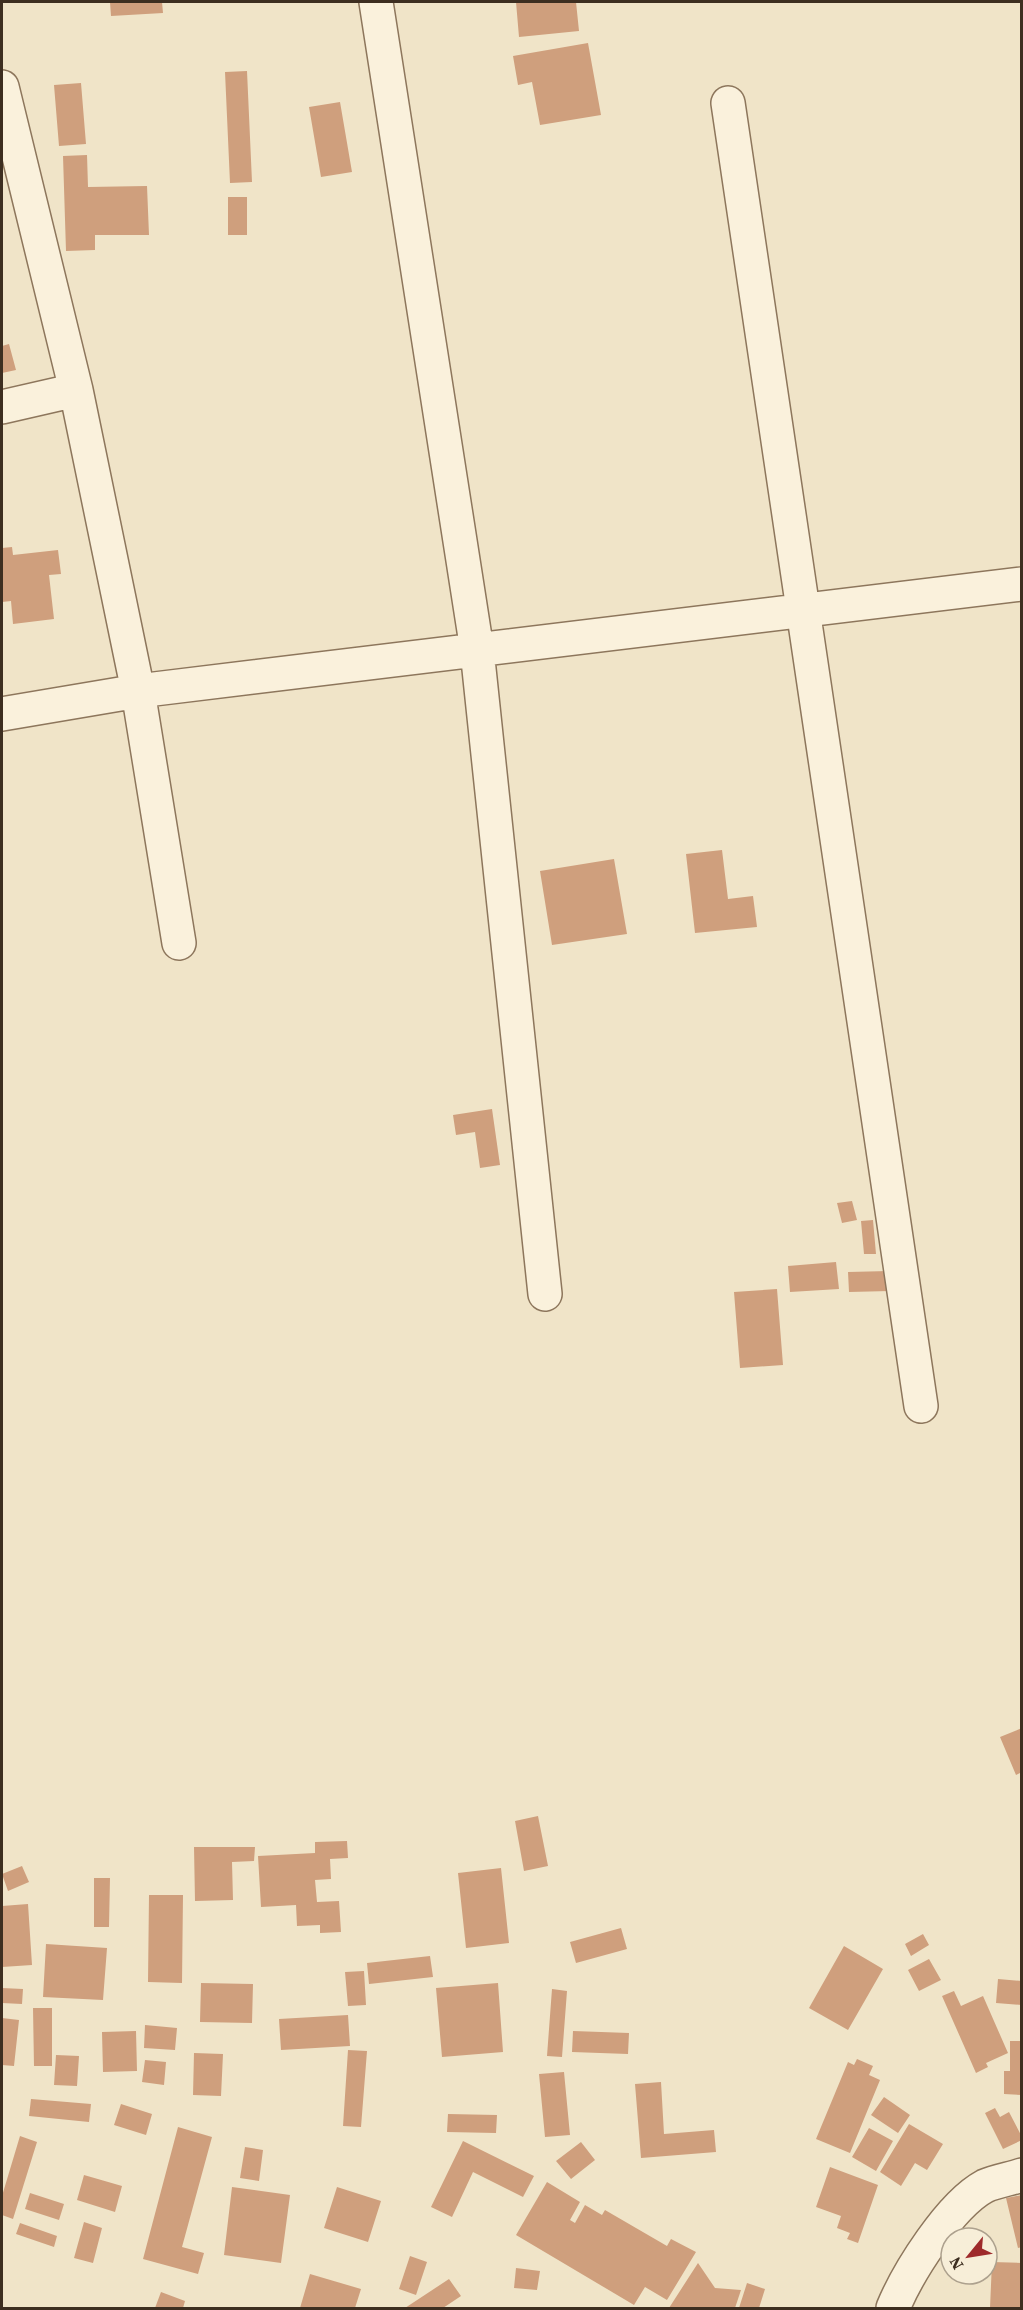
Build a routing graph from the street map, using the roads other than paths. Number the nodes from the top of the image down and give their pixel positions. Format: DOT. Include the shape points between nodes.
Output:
graph roads {
  1 [pos="376,2"];
  2 [pos="2,87"];
  3 [pos="728,103"];
  4 [pos="76,390"];
  5 [pos="2,407"];
  6 [pos="1022,585"];
  7 [pos="805,611"];
  8 [pos="477,650"];
  9 [pos="138,691"];
  10 [pos="2,714"];
  11 [pos="179,943"];
  12 [pos="545,1294"];
  13 [pos="921,1407"];
  14 [pos="1022,2175"];
  15 [pos="893,2308"];
  1 -- 8 [label="street"];
  2 -- 4 [label="street"];
  3 -- 7 [label="street"];
  4 -- 5 [label="street"];
  4 -- 9 [label="street"];
  6 -- 7 [label="street"];
  7 -- 8 [label="street"];
  7 -- 13 [label="street"];
  8 -- 9 [label="street"];
  8 -- 12 [label="street"];
  9 -- 10 [label="street"];
  9 -- 11 [label="street"];
  14 -- 15 [label="street" via="985,2186 950,2214 902,2286"];
}
